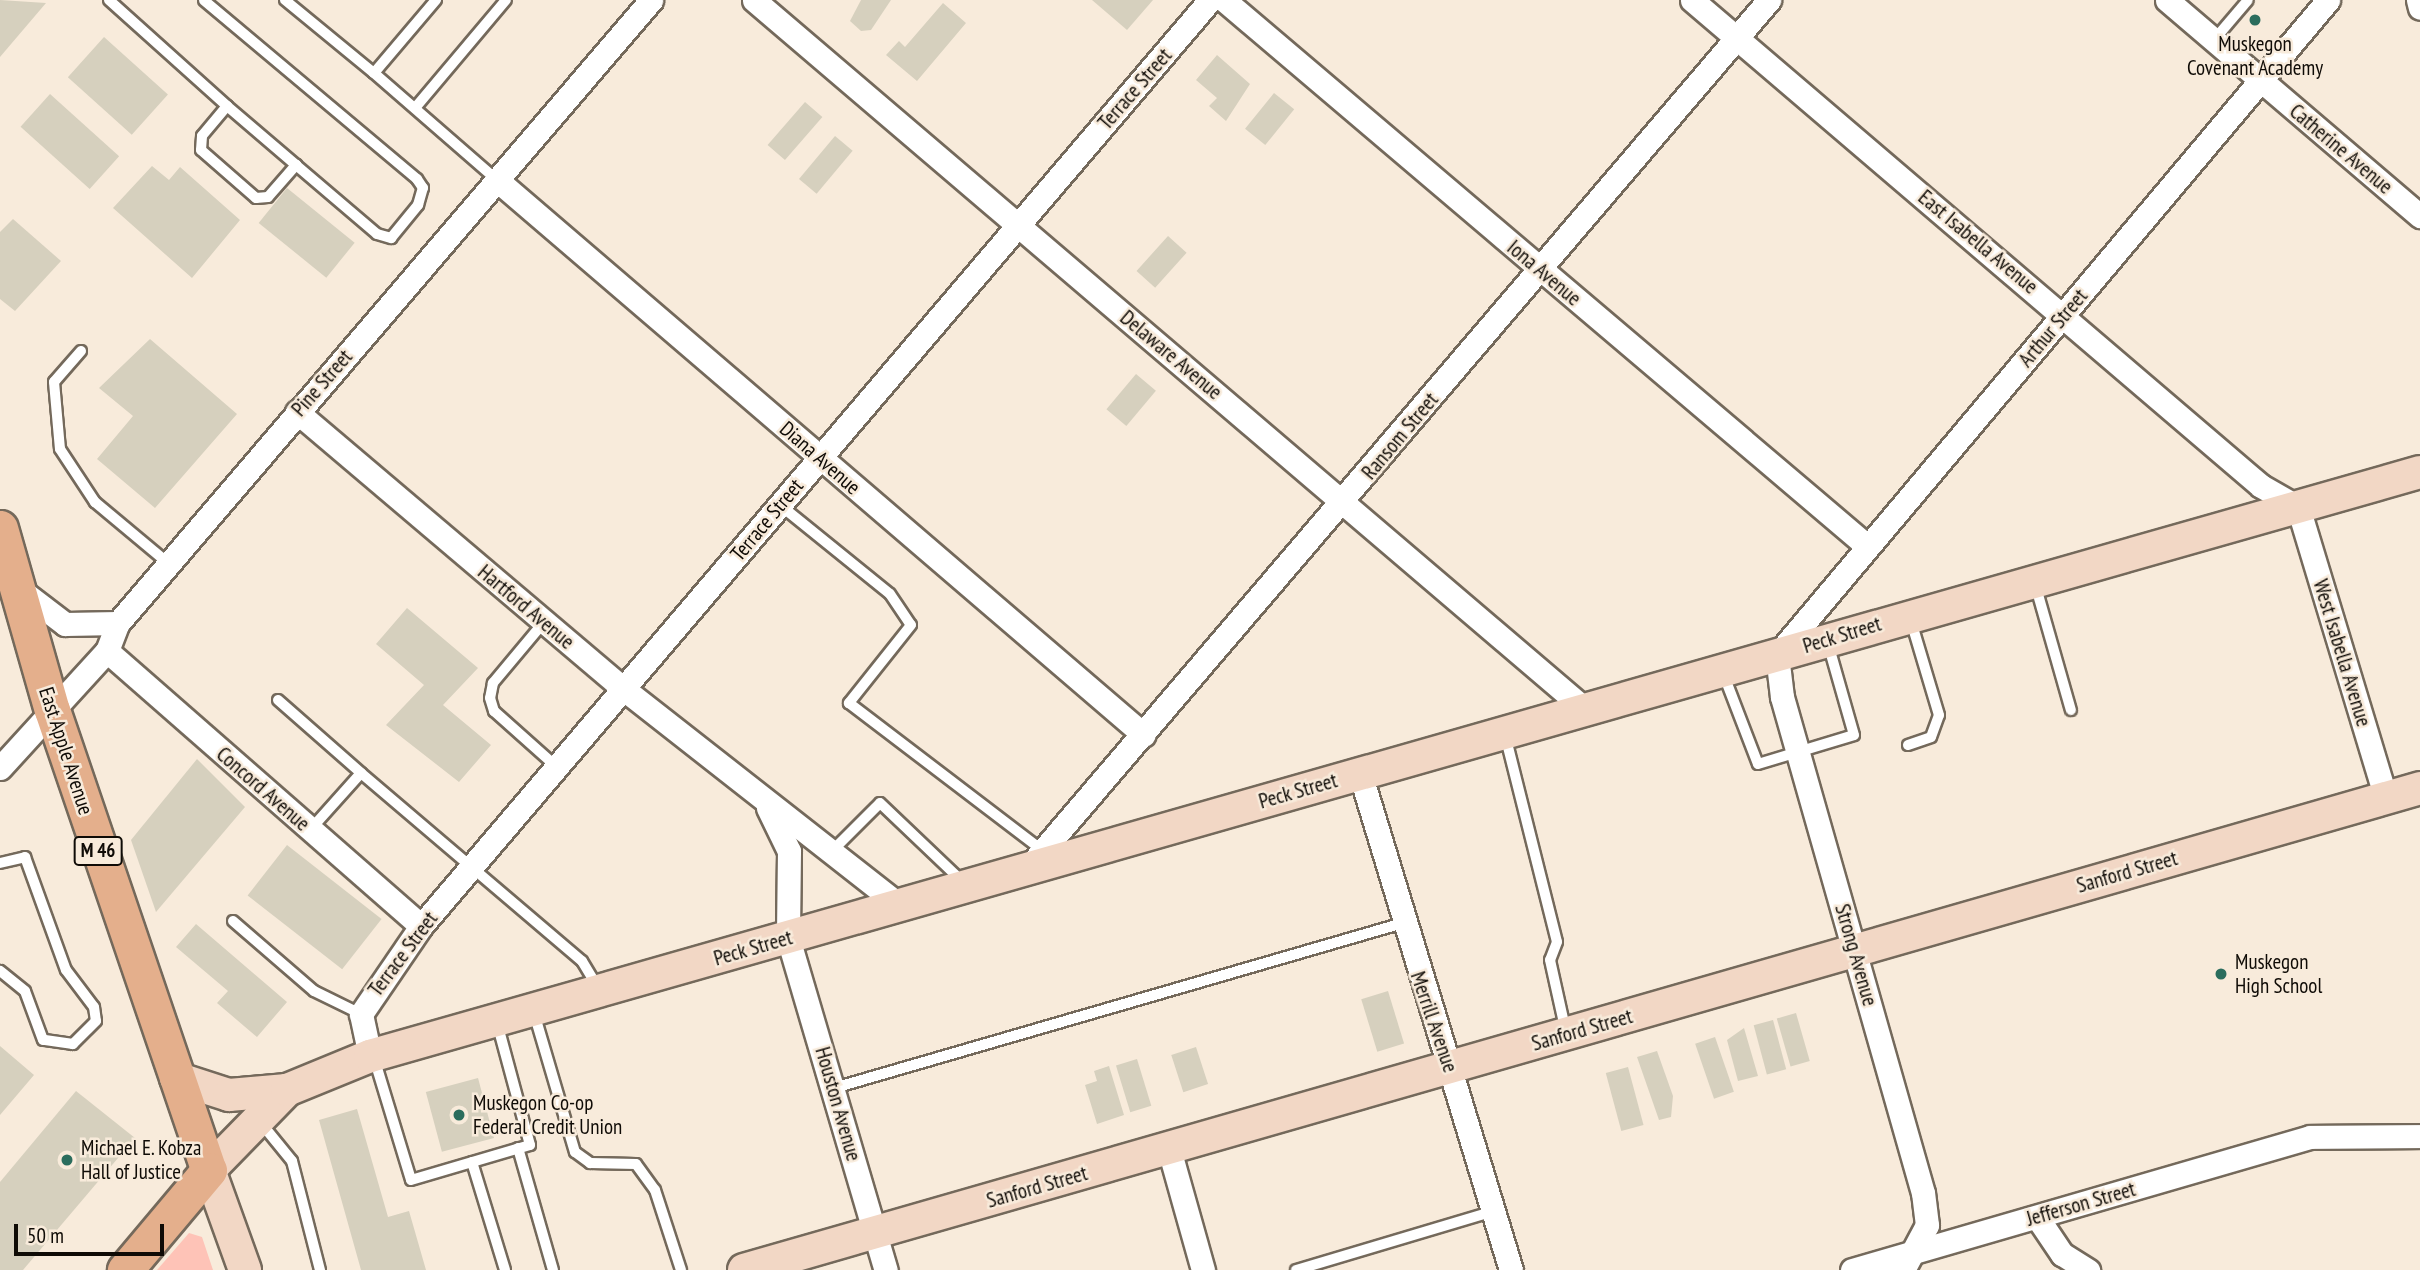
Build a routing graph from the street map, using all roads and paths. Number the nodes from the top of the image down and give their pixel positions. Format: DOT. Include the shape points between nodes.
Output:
graph roads {
  1 [pos="109,0"];
  2 [pos="204,0"];
  3 [pos="285,0"];
  4 [pos="436,0"];
  5 [pos="506,0"];
  6 [pos="651,0"];
  7 [pos="754,0"];
  8 [pos="1210,0"];
  9 [pos="1224,0"];
  10 [pos="1692,0"];
  11 [pos="1769,0"];
  12 [pos="2167,0"];
  13 [pos="2248,0"];
  14 [pos="2328,0"];
  15 [pos="2418,0"];
  16 [pos="2420,8"];
  17 [pos="1737,38"];
  18 [pos="2214,40"];
  19 [pos="374,74"];
  20 [pos="2261,80"];
  21 [pos="226,106"];
  22 [pos="415,108"];
  23 [pos="296,165"];
  24 [pos="497,180"];
  25 [pos="2420,216"];
  26 [pos="1017,226"];
  27 [pos="1540,270"];
  28 [pos="2065,315"];
  29 [pos="81,351"];
  30 [pos="297,412"];
  31 [pos="819,458"];
  32 [pos="2420,472"];
  33 [pos="1345,502"];
  34 [pos="780,505"];
  35 [pos="2298,507"];
  36 [pos="0,528"];
  37 [pos="1866,545"];
  38 [pos="169,563"];
  39 [pos="2033,578"];
  40 [pos="16,587"];
  41 [pos="1909,615"];
  42 [pos="118,622"];
  43 [pos="544,622"];
  44 [pos="1827,638"];
  45 [pos="107,651"];
  46 [pos="1777,655"];
  47 [pos="1723,672"];
  48 [pos="625,690"];
  49 [pos="278,700"];
  50 [pos="52,710"];
  51 [pos="2071,710"];
  52 [pos="1587,711"];
  53 [pos="1505,734"];
  54 [pos="1144,735"];
  55 [pos="1908,745"];
  56 [pos="1798,751"];
  57 [pos="0,768"];
  58 [pos="558,768"];
  59 [pos="361,773"];
  60 [pos="1360,773"];
  61 [pos="2420,788"];
  62 [pos="761,796"];
  63 [pos="2386,798"];
  64 [pos="310,830"];
  65 [pos="831,852"];
  66 [pos="1035,860"];
  67 [pos="0,863"];
  68 [pos="472,866"];
  69 [pos="966,885"];
  70 [pos="898,904"];
  71 [pos="233,922"];
  72 [pos="1403,923"];
  73 [pos="421,926"];
  74 [pos="788,938"];
  75 [pos="1855,951"];
  76 [pos="0,971"];
  77 [pos="600,991"];
  78 [pos="533,1010"];
  79 [pos="361,1014"];
  80 [pos="496,1021"];
  81 [pos="1566,1034"];
  82 [pos="372,1056"];
  83 [pos="1450,1068"];
  84 [pos="176,1078"];
  85 [pos="834,1088"];
  86 [pos="287,1090"];
  87 [pos="257,1120"];
  88 [pos="2420,1136"];
  89 [pos="518,1148"];
  90 [pos="1169,1149"];
  91 [pos="472,1162"];
  92 [pos="209,1170"];
  93 [pos="1493,1211"];
  94 [pos="2037,1217"];
  95 [pos="875,1233"];
  96 [pos="1908,1261"];
  97 [pos="125,1270"];
  98 [pos="245,1270"];
  99 [pos="320,1270"];
  100 [pos="505,1270"];
  101 [pos="552,1270"];
  102 [pos="681,1270"];
  103 [pos="744,1270"];
  104 [pos="886,1270"];
  105 [pos="1203,1270"];
  106 [pos="1296,1270"];
  107 [pos="1511,1270"];
  108 [pos="1852,1270"];
  109 [pos="2088,1270"];
  1 -- 21 [label="lane"];
  2 -- 23 [label="lane" via="423,188 408,219 391,238 383,239"];
  3 -- 19 [label="lane"];
  4 -- 19 [label="lane"];
  5 -- 22 [label="lane"];
  6 -- 24 [label="street, Pine Street"];
  7 -- 26 [label="street, Delaware Avenue"];
  8 -- 26 [label="street, Terrace Street"];
  9 -- 27 [label="street, Iona Avenue"];
  10 -- 17 [label="street, East Isabella Avenue"];
  11 -- 17 [label="street, Ransom Street"];
  12 -- 18 [label="street, Catherine Avenue"];
  13 -- 18 [label="lane"];
  14 -- 20 [label="street, Arthur Street"];
  15 -- 16 [label="street"];
  17 -- 27 [label="street, Ransom Street"];
  17 -- 28 [label="street, East Isabella Avenue"];
  18 -- 20 [label="street, Catherine Avenue"];
  19 -- 22 [label="lane"];
  20 -- 25 [label="street, Catherine Avenue"];
  20 -- 28 [label="street, Arthur Street"];
  21 -- 23 [label="lane"];
  21 -- 23 [label="lane" via="200,142 205,154 259,200"];
  22 -- 24 [label="lane"];
  24 -- 30 [label="street, Pine Street"];
  24 -- 31 [label="street, Diana Avenue"];
  26 -- 31 [label="street, Terrace Street"];
  26 -- 33 [label="street, Delaware Avenue"];
  27 -- 33 [label="street, Ransom Street"];
  27 -- 37 [label="street, Iona Avenue"];
  28 -- 35 [label="street, East Isabella Avenue" via="2261,486"];
  28 -- 37 [label="street, Arthur Street"];
  29 -- 38 [label="lane" via="54,382 60,449 95,502"];
  30 -- 38 [label="street, Pine Street"];
  30 -- 43 [label="street, Hartford Avenue"];
  31 -- 34 [label="street, Terrace Street"];
  31 -- 54 [label="street, Diana Avenue"];
  32 -- 35 [label="street, Peck Street"];
  33 -- 52 [label="street, Delaware Avenue"];
  33 -- 54 [label="street, Ransom Street"];
  34 -- 48 [label="street, Terrace Street"];
  34 -- 66 [label="lane" via="890,594 911,625 849,703"];
  35 -- 39 [label="street, Peck Street"];
  35 -- 63 [label="street, West Isabella Avenue"];
  36 -- 40 [label="main road, East Apple Avenue / M 46"];
  37 -- 46 [label="street, Arthur Street"];
  38 -- 42 [label="street, Pine Street"];
  39 -- 41 [label="street, Peck Street"];
  39 -- 51 [label="lane"];
  40 -- 42 [label="street" via="65,624"];
  40 -- 50 [label="main road, East Apple Avenue / M 46"];
  41 -- 44 [label="street, Peck Street"];
  41 -- 55 [label="lane" via="1939,715 1931,737"];
  42 -- 45 [label="street, Pine Street"];
  43 -- 48 [label="street, Hartford Avenue"];
  43 -- 58 [label="lane" via="492,683 490,698 494,711"];
  44 -- 46 [label="street, Peck Street"];
  44 -- 56 [label="lane" via="1854,735"];
  45 -- 50 [label="street, Pine Street"];
  45 -- 64 [label="street, Concord Avenue"];
  46 -- 47 [label="street, Peck Street"];
  46 -- 56 [label="street, Strong Avenue"];
  47 -- 52 [label="street, Peck Street"];
  47 -- 56 [label="lane" via="1758,764"];
  48 -- 58 [label="street, Terrace Street"];
  48 -- 62 [label="street, Hartford Avenue"];
  49 -- 59 [label="lane"];
  50 -- 57 [label="street, Pine Street"];
  50 -- 84 [label="main road, East Apple Avenue / M 46"];
  52 -- 53 [label="street, Peck Street"];
  53 -- 60 [label="street, Peck Street"];
  53 -- 81 [label="lane" via="1557,942 1550,960"];
  54 -- 66 [label="street, Ransom Street"];
  56 -- 75 [label="street, Strong Avenue"];
  58 -- 68 [label="street, Terrace Street"];
  59 -- 64 [label="lane"];
  59 -- 68 [label="lane"];
  60 -- 66 [label="street, Peck Street"];
  60 -- 72 [label="street, Merrill Avenue"];
  61 -- 63 [label="street, Sanford Street"];
  62 -- 65 [label="street, Hartford Avenue"];
  62 -- 74 [label="street, Hartford Avenue" via="789,851"];
  63 -- 75 [label="street, Sanford Street"];
  64 -- 73 [label="street, Concord Avenue"];
  65 -- 69 [label="lane" via="880,803 952,865"];
  65 -- 70 [label="street, Hartford Avenue"];
  66 -- 69 [label="street, Peck Street"];
  67 -- 76 [label="lane" via="25,857 66,970 94,1006 96,1021 73,1044 43,1040 25,991"];
  68 -- 73 [label="street, Terrace Street"];
  68 -- 77 [label="lane" via="525,918 582,961"];
  69 -- 70 [label="street, Peck Street"];
  70 -- 74 [label="street, Peck Street"];
  71 -- 79 [label="lane" via="314,991"];
  72 -- 83 [label="street, Merrill Avenue"];
  72 -- 85 [label="lane"];
  73 -- 79 [label="street, Terrace Street"];
  74 -- 77 [label="street, Peck Street"];
  74 -- 85 [label="street, Houston Avenue"];
  75 -- 81 [label="street, Sanford Street"];
  75 -- 96 [label="street, Strong Avenue" via="1923,1193 1927,1225"];
  77 -- 78 [label="street, Peck Street"];
  78 -- 80 [label="street, Peck Street"];
  78 -- 102 [label="lane" via="575,1152 590,1163 636,1164 655,1190"];
  79 -- 82 [label="street, Terrace Street"];
  80 -- 82 [label="street, Peck Street"];
  80 -- 89 [label="lane" via="530,1145"];
  81 -- 83 [label="street, Sanford Street"];
  82 -- 86 [label="street, Peck Street"];
  82 -- 91 [label="lane" via="411,1180"];
  83 -- 90 [label="street, Sanford Street"];
  83 -- 93 [label="street, Merrill Avenue"];
  84 -- 86 [label="street" via="229,1096"];
  84 -- 92 [label="main road, East Apple Avenue / M 46"];
  85 -- 95 [label="street, Houston Avenue"];
  86 -- 87 [label="street, Peck Street"];
  87 -- 92 [label="street, Peck Street"];
  87 -- 99 [label="lane" via="292,1161"];
  88 -- 94 [label="street, Jefferson Street" via="2310,1137"];
  89 -- 91 [label="lane"];
  89 -- 101 [label="lane"];
  90 -- 95 [label="street, Sanford Street"];
  90 -- 105 [label="street"];
  91 -- 100 [label="lane"];
  92 -- 97 [label="main road"];
  92 -- 98 [label="street, M 46"];
  93 -- 106 [label="lane"];
  93 -- 107 [label="street, Merrill Avenue"];
  94 -- 96 [label="street, Jefferson Street"];
  94 -- 109 [label="street" via="2062,1254"];
  95 -- 103 [label="street, Sanford Street"];
  95 -- 104 [label="street, Houston Avenue"];
  96 -- 108 [label="street, Jefferson Street"];
}
